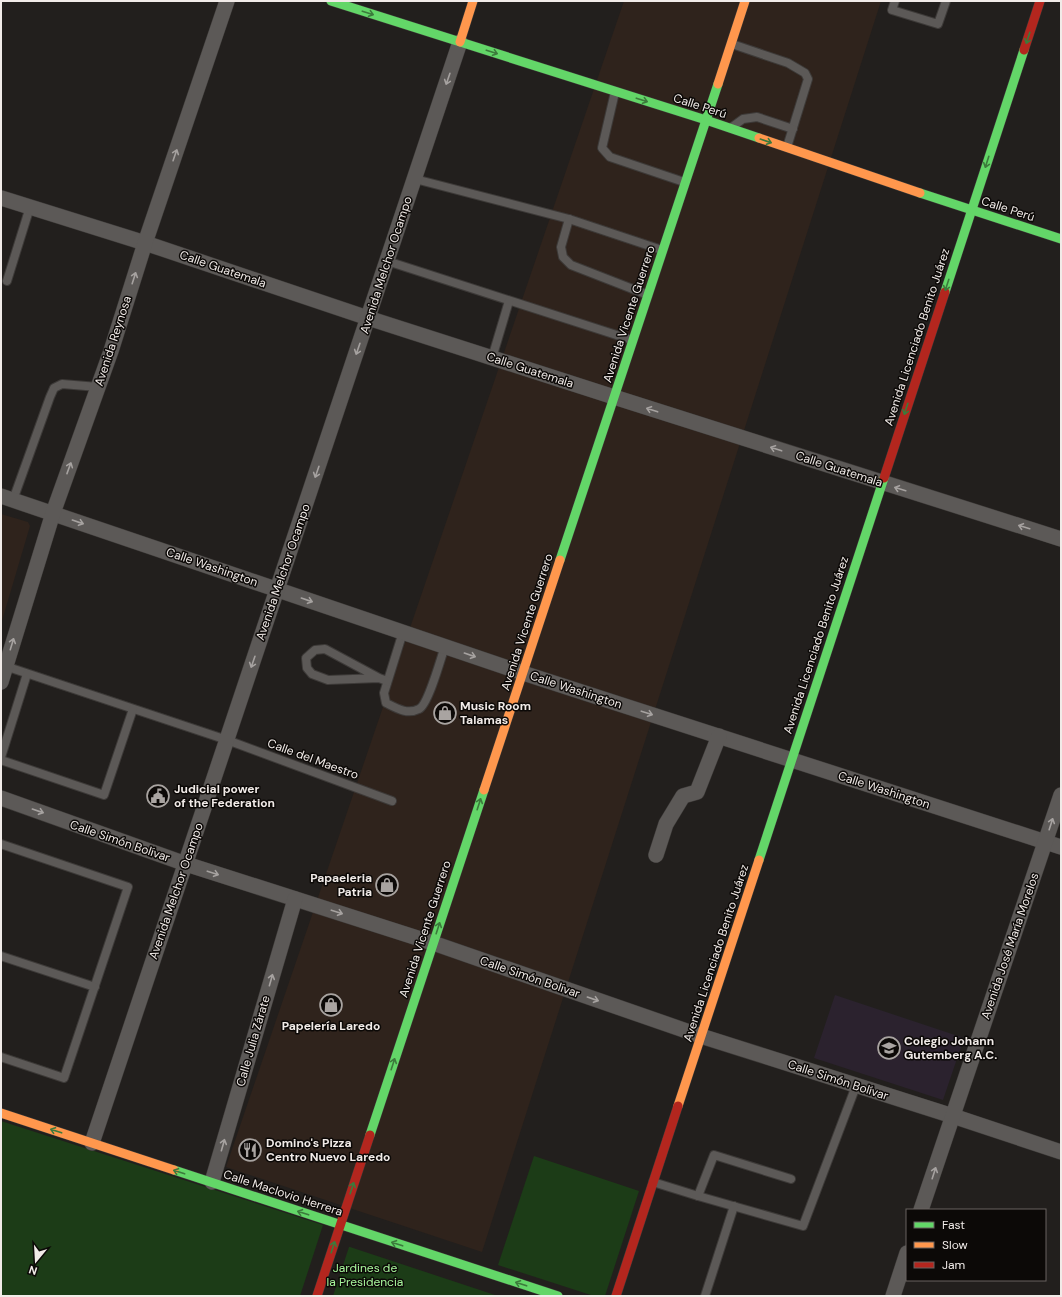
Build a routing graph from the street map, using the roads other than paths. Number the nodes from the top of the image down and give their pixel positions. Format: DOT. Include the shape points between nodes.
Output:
graph roads {
  1 [pos="227,1"];
  2 [pos="331,1"];
  3 [pos="473,1"];
  4 [pos="745,1"];
  5 [pos="895,1"];
  6 [pos="946,1"];
  7 [pos="1040,1"];
  8 [pos="460,42"];
  9 [pos="731,43"];
  10 [pos="616,92"];
  11 [pos="706,120"];
  12 [pos="730,129"];
  13 [pos="793,129"];
  14 [pos="787,148"];
  15 [pos="415,179"];
  16 [pos="685,183"];
  17 [pos="1,198"];
  18 [pos="30,207"];
  19 [pos="971,210"];
  20 [pos="569,219"];
  21 [pos="1061,239"];
  22 [pos="145,243"];
  23 [pos="663,250"];
  24 [pos="387,261"];
  25 [pos="7,281"];
  26 [pos="648,295"];
  27 [pos="509,301"];
  28 [pos="368,318"];
  29 [pos="633,340"];
  30 [pos="492,358"];
  31 [pos="98,387"];
  32 [pos="614,397"];
  33 [pos="882,483"];
  34 [pos="7,498"];
  35 [pos="53,513"];
  36 [pos="1061,539"];
  37 [pos="277,590"];
  38 [pos="403,632"];
  39 [pos="444,646"];
  40 [pos="5,666"];
  41 [pos="523,673"];
  42 [pos="27,674"];
  43 [pos="379,678"];
  44 [pos="387,681"];
  45 [pos="1,682"];
  46 [pos="133,709"];
  47 [pos="719,736"];
  48 [pos="227,740"];
  49 [pos="1,757"];
  50 [pos="1,760"];
  51 [pos="791,760"];
  52 [pos="1061,795"];
  53 [pos="1,798"];
  54 [pos="392,801"];
  55 [pos="1045,842"];
  56 [pos="1,844"];
  57 [pos="1061,847"];
  58 [pos="656,855"];
  59 [pos="186,864"];
  60 [pos="294,899"];
  61 [pos="433,943"];
  62 [pos="1,956"];
  63 [pos="94,987"];
  64 [pos="701,1036"];
  65 [pos="1,1056"];
  66 [pos="856,1086"];
  67 [pos="1,1113"];
  68 [pos="953,1116"];
  69 [pos="92,1143"];
  70 [pos="1061,1152"];
  71 [pos="791,1179"];
  72 [pos="212,1182"];
  73 [pos="653,1182"];
  74 [pos="698,1196"];
  75 [pos="734,1206"];
  76 [pos="921,1209"];
  77 [pos="340,1225"];
  78 [pos="906,1256"];
  79 [pos="317,1296"];
  80 [pos="558,1296"];
  81 [pos="616,1296"];
  82 [pos="705,1296"];
  83 [pos="893,1296"];
  22 -- 1 [label="street, Avenida Reynosa, one-way"];
  2 -- 8 [label="main road, Calle Perú, one-way"];
  3 -- 8 [label="main road, Avenida Melchor Ocampo"];
  4 -- 9 [label="main road, Avenida Vicente Guerrero"];
  5 -- 6 [label="lane" via="892,10 938,24"];
  7 -- 19 [label="main road, Avenida Licenciado Benito Juárez, one-way"];
  8 -- 10 [label="main road, Calle Perú, one-way"];
  8 -- 15 [label="street, Avenida Melchor Ocampo, one-way"];
  9 -- 11 [label="main road, Avenida Vicente Guerrero"];
  9 -- 13 [label="lane" via="788,63 805,73 808,79"];
  10 -- 11 [label="main road, Calle Perú, one-way"];
  10 -- 16 [label="lane" via="602,148 610,157"];
  11 -- 12 [label="main road, Calle Perú"];
  11 -- 16 [label="main road, Avenida Vicente Guerrero"];
  12 -- 13 [label="lane" via="743,119 757,117"];
  12 -- 14 [label="main road, Calle Perú, one-way"];
  13 -- 14 [label="lane"];
  14 -- 19 [label="main road, Calle Perú"];
  15 -- 20 [label="lane"];
  15 -- 24 [label="street, Avenida Melchor Ocampo"];
  16 -- 23 [label="main road, Avenida Vicente Guerrero"];
  17 -- 18 [label="street, Calle Guatemala"];
  18 -- 22 [label="street, Calle Guatemala"];
  18 -- 25 [label="lane"];
  19 -- 21 [label="main road, Calle Perú"];
  19 -- 33 [label="main road, Avenida Licenciado Benito Juárez, one-way"];
  20 -- 23 [label="lane"];
  20 -- 26 [label="lane" via="561,247 563,257 571,265"];
  22 -- 28 [label="street, Calle Guatemala"];
  31 -- 22 [label="street, Avenida Reynosa, one-way"];
  23 -- 26 [label="main road, Avenida Vicente Guerrero"];
  24 -- 27 [label="lane"];
  24 -- 28 [label="street, Avenida Melchor Ocampo"];
  26 -- 29 [label="main road, Avenida Vicente Guerrero"];
  27 -- 29 [label="lane"];
  27 -- 30 [label="lane"];
  28 -- 30 [label="street, Calle Guatemala"];
  28 -- 37 [label="street, Avenida Melchor Ocampo, one-way"];
  29 -- 32 [label="main road, Avenida Vicente Guerrero"];
  30 -- 32 [label="street, Calle Guatemala"];
  31 -- 34 [label="lane" via="62,384 54,388"];
  35 -- 31 [label="street, Avenida Reynosa, one-way"];
  33 -- 32 [label="street, Calle Guatemala, one-way"];
  32 -- 41 [label="main road, Avenida Vicente Guerrero"];
  36 -- 33 [label="street, Calle Guatemala, one-way"];
  33 -- 51 [label="main road, Avenida Licenciado Benito Juárez"];
  34 -- 35 [label="street, Calle Washington"];
  35 -- 37 [label="street, Calle Washington, one-way"];
  40 -- 35 [label="street, Avenida Reynosa, one-way"];
  37 -- 38 [label="street, Calle Washington, one-way"];
  37 -- 48 [label="street, Avenida Melchor Ocampo, one-way"];
  38 -- 39 [label="street, Calle Washington"];
  38 -- 44 [label="lane"];
  39 -- 41 [label="street, Calle Washington, one-way"];
  39 -- 44 [label="lane" via="427,698 420,709 413,712 400,711 386,703 384,693"];
  40 -- 42 [label="lane, Calle del Maestro"];
  40 -- 45 [label="street, Avenida Reynosa"];
  41 -- 47 [label="street, Calle Washington, one-way"];
  61 -- 41 [label="main road, Avenida Vicente Guerrero, one-way"];
  42 -- 46 [label="lane, Calle del Maestro"];
  42 -- 49 [label="lane"];
  43 -- 43 [label="lane" via="328,680 312,674 307,668 306,658 315,650 325,649"];
  43 -- 44 [label="lane"];
  46 -- 48 [label="lane, Calle del Maestro"];
  46 -- 50 [label="lane" via="104,795"];
  47 -- 51 [label="street, Calle Washington"];
  47 -- 58 [label="street" via="697,792 683,796 666,824"];
  48 -- 54 [label="lane, Calle del Maestro"];
  48 -- 59 [label="street, Avenida Melchor Ocampo"];
  51 -- 55 [label="street, Calle Washington"];
  51 -- 64 [label="main road, Avenida Licenciado Benito Juárez"];
  55 -- 52 [label="street, Avenida José María Morelos, one-way"];
  53 -- 59 [label="street, Calle Simón Bolívar, one-way"];
  55 -- 57 [label="street, Calle Washington"];
  55 -- 68 [label="street, Avenida José María Morelos"];
  56 -- 63 [label="lane" via="128,887"];
  59 -- 60 [label="street, Calle Simón Bolívar, one-way"];
  59 -- 69 [label="street, Avenida Melchor Ocampo"];
  60 -- 61 [label="street, Calle Simón Bolívar, one-way"];
  72 -- 60 [label="street, Calle Julia Zárate, one-way"];
  61 -- 64 [label="street, Calle Simón Bolívar, one-way"];
  77 -- 61 [label="main road, Avenida Vicente Guerrero, one-way"];
  62 -- 63 [label="lane"];
  63 -- 65 [label="lane" via="64,1078"];
  64 -- 66 [label="street, Calle Simón Bolívar"];
  64 -- 73 [label="main road, Avenida Licenciado Benito Juárez"];
  66 -- 68 [label="street, Calle Simón Bolívar"];
  66 -- 75 [label="lane" via="803,1226"];
  69 -- 67 [label="main road, Calle Maclovio Herrera, one-way"];
  68 -- 70 [label="street, Calle Simón Bolívar"];
  76 -- 68 [label="street, Avenida José María Morelos, one-way"];
  72 -- 69 [label="main road, Calle Maclovio Herrera, one-way"];
  71 -- 74 [label="lane" via="714,1155"];
  77 -- 72 [label="main road, Calle Maclovio Herrera, one-way"];
  73 -- 74 [label="lane"];
  73 -- 81 [label="main road, Avenida Licenciado Benito Juárez"];
  74 -- 75 [label="lane"];
  75 -- 82 [label="lane"];
  79 -- 77 [label="main road, Avenida Vicente Guerrero, one-way"];
  80 -- 77 [label="main road, Calle Maclovio Herrera, one-way"];
  78 -- 83 [label="street"];
}
